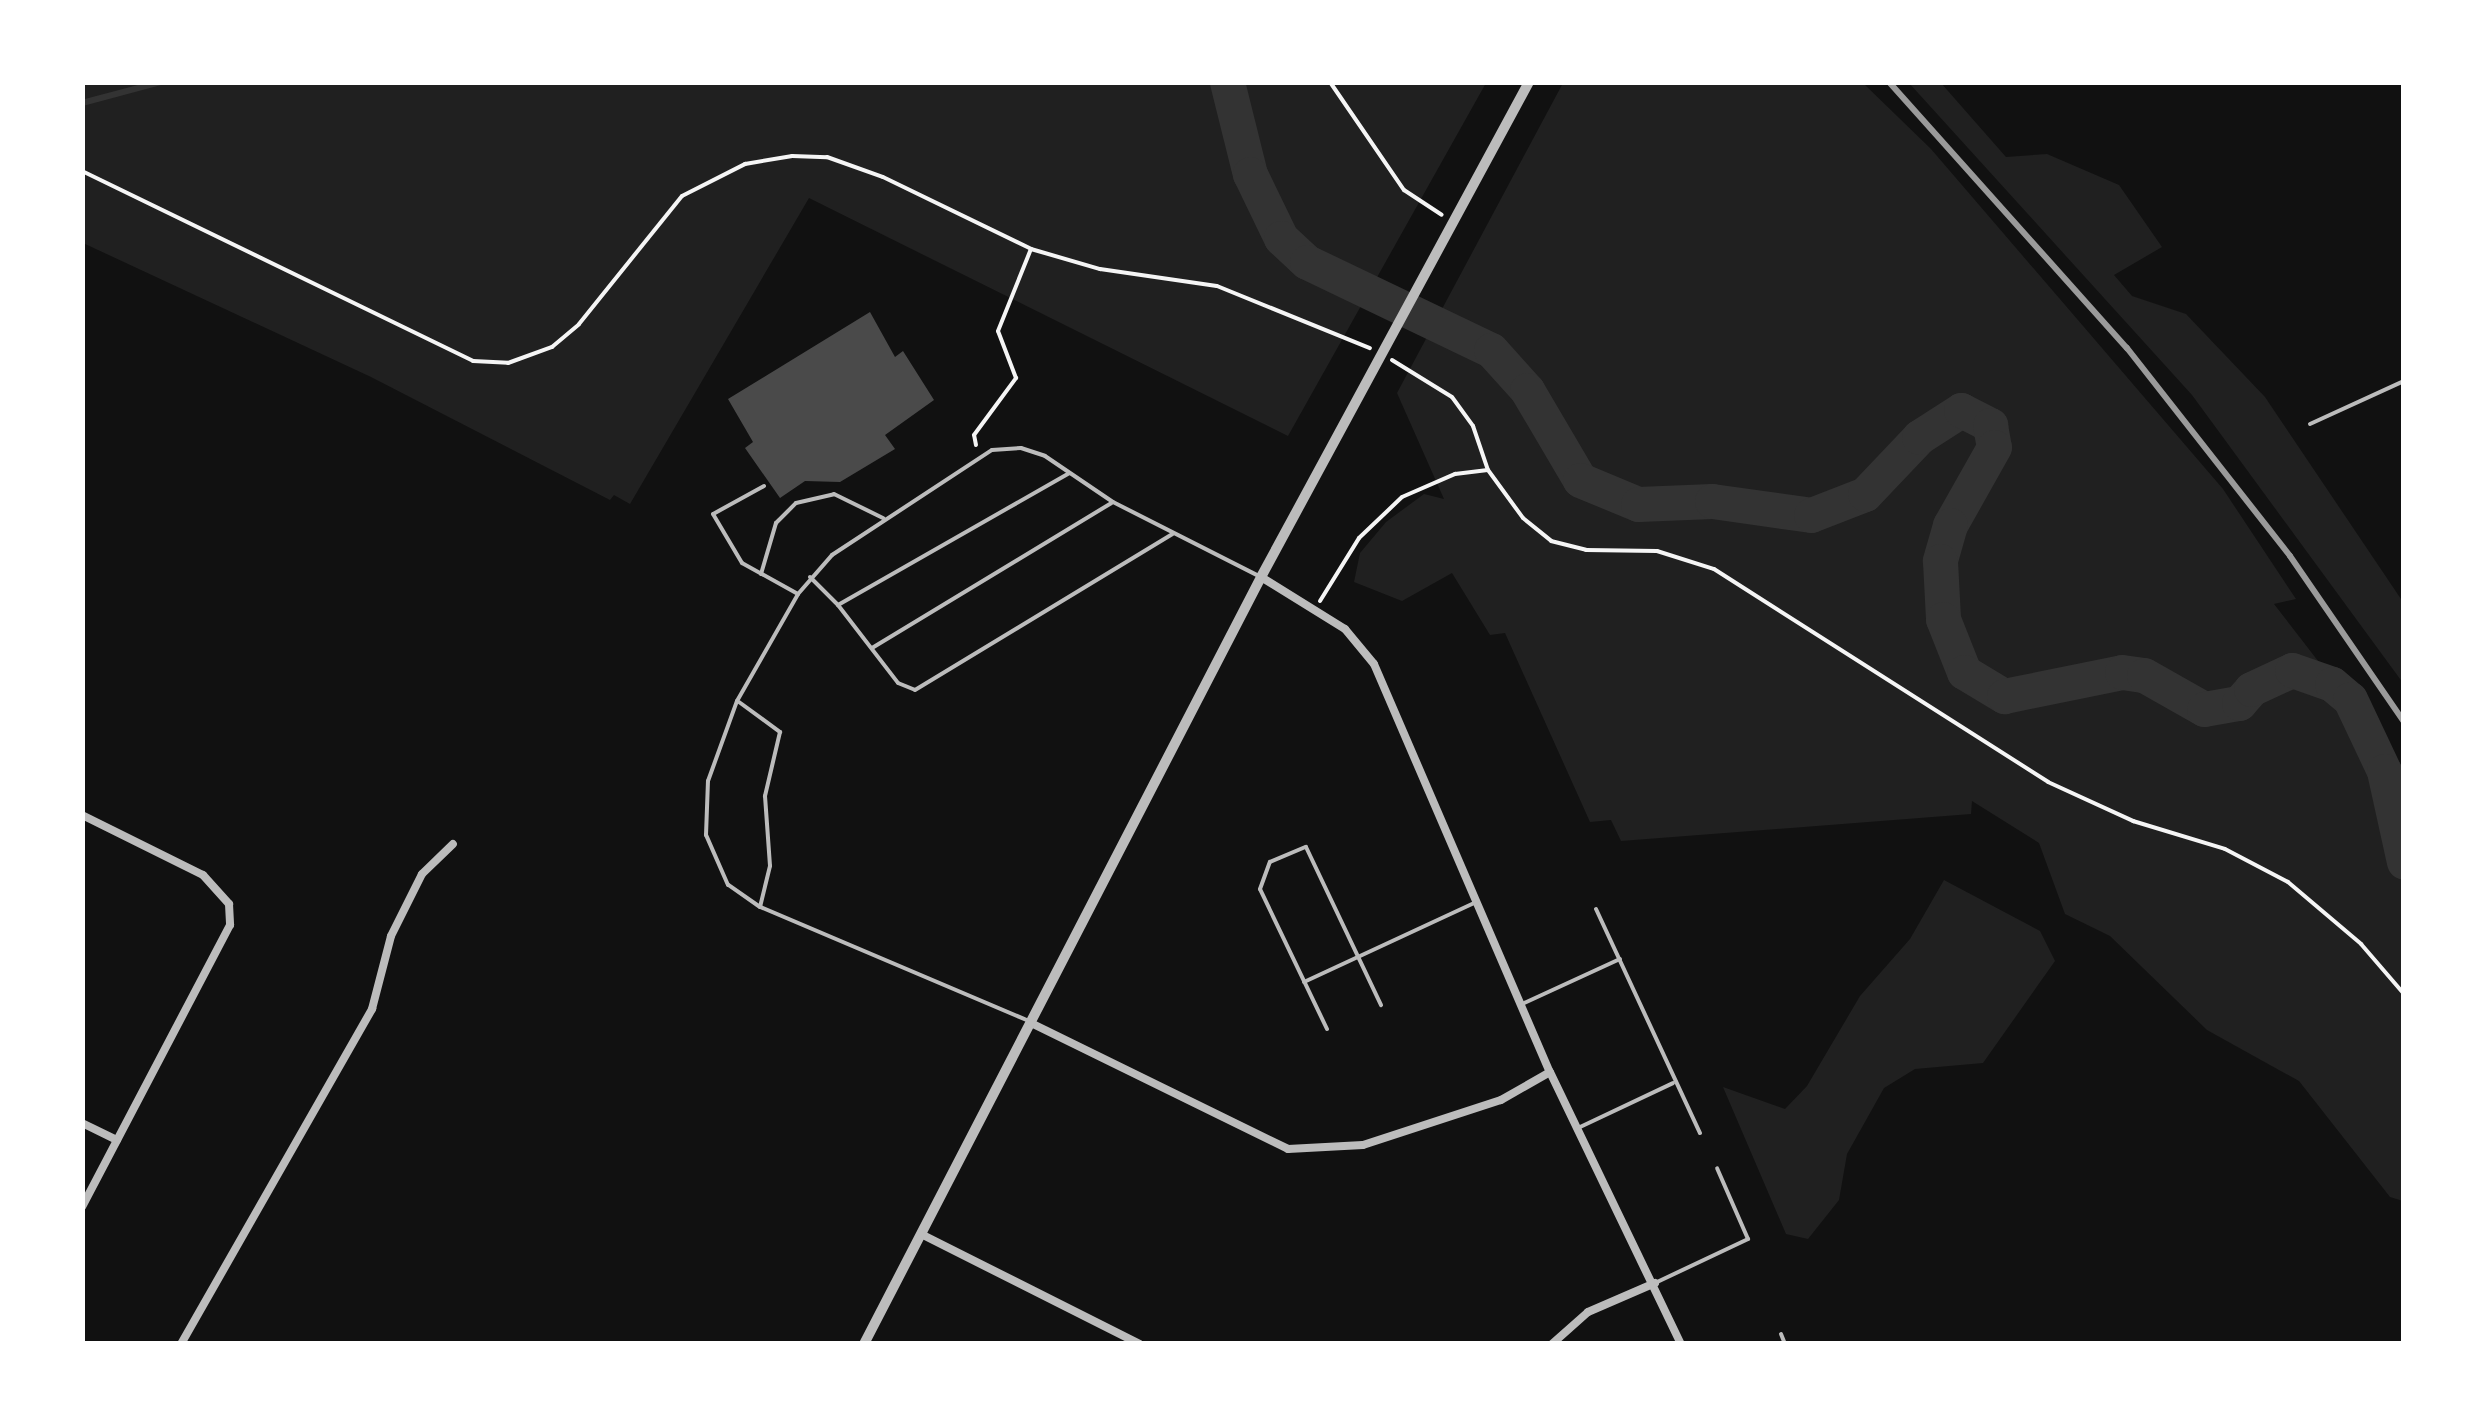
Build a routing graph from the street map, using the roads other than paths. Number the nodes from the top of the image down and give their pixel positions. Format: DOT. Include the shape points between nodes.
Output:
graph roads {
  1 [pos="1528,82"];
  2 [pos="2404,381"];
  3 [pos="2310,424"];
  4 [pos="1069,473"];
  5 [pos="764,486"];
  6 [pos="1112,502"];
  7 [pos="883,518"];
  8 [pos="1173,534"];
  9 [pos="761,574"];
  10 [pos="810,577"];
  11 [pos="1261,577"];
  12 [pos="798,594"];
  13 [pos="838,605"];
  14 [pos="872,648"];
  15 [pos="737,701"];
  16 [pos="82,815"];
  17 [pos="453,844"];
  18 [pos="1474,902"];
  19 [pos="760,907"];
  20 [pos="1596,909"];
  21 [pos="1359,957"];
  22 [pos="1621,959"];
  23 [pos="1304,982"];
  24 [pos="1520,1004"];
  25 [pos="1381,1005"];
  26 [pos="1033,1024"];
  27 [pos="1327,1029"];
  28 [pos="1550,1072"];
  29 [pos="1674,1082"];
  30 [pos="82,1123"];
  31 [pos="1578,1128"];
  32 [pos="1700,1133"];
  33 [pos="117,1140"];
  34 [pos="1716,1168"];
  35 [pos="82,1207"];
  36 [pos="921,1234"];
  37 [pos="1655,1283"];
  38 [pos="1780,1334"];
  39 [pos="181,1344"];
  40 [pos="864,1344"];
  41 [pos="1140,1344"];
  42 [pos="1552,1344"];
  43 [pos="1681,1344"];
  44 [pos="1785,1344"];
  1 -- 11 [label="street"];
  2 -- 3 [label="lane"];
  4 -- 6 [label="lane"];
  4 -- 7 [label="lane" via="1021,448 977,456"];
  4 -- 13 [label="lane"];
  5 -- 9 [label="lane" via="713,514 742,563"];
  6 -- 8 [label="lane"];
  6 -- 14 [label="lane"];
  7 -- 9 [label="lane" via="864,503 834,494 796,503 776,522"];
  7 -- 10 [label="lane"];
  8 -- 11 [label="lane"];
  8 -- 14 [label="lane" via="915,690 898,683"];
  9 -- 12 [label="lane"];
  10 -- 12 [label="lane"];
  10 -- 13 [label="lane"];
  11 -- 18 [label="street" via="1344,630 1374,664"];
  11 -- 26 [label="street"];
  12 -- 15 [label="lane"];
  13 -- 14 [label="lane"];
  15 -- 19 [label="lane" via="780,732 765,796 770,866"];
  15 -- 19 [label="lane" via="708,780 706,834 728,885"];
  16 -- 33 [label="street" via="203,875 229,904 230,925"];
  17 -- 39 [label="street" via="422,874 391,936 372,1008"];
  18 -- 21 [label="lane"];
  18 -- 24 [label="street"];
  19 -- 26 [label="lane"];
  20 -- 22 [label="lane"];
  21 -- 23 [label="lane"];
  21 -- 23 [label="lane" via="1306,847 1270,862 1260,889"];
  21 -- 25 [label="lane"];
  22 -- 24 [label="lane"];
  22 -- 29 [label="lane"];
  23 -- 27 [label="lane"];
  24 -- 28 [label="street"];
  26 -- 28 [label="street" via="1288,1150 1363,1144 1501,1100"];
  26 -- 36 [label="street"];
  28 -- 31 [label="street"];
  29 -- 31 [label="lane"];
  29 -- 32 [label="lane"];
  30 -- 33 [label="street"];
  31 -- 37 [label="street"];
  33 -- 35 [label="street"];
  34 -- 37 [label="lane" via="1748,1238"];
  36 -- 40 [label="street"];
  36 -- 41 [label="street"];
  37 -- 42 [label="street" via="1588,1312"];
  37 -- 43 [label="street"];
  38 -- 44 [label="lane"];
}
